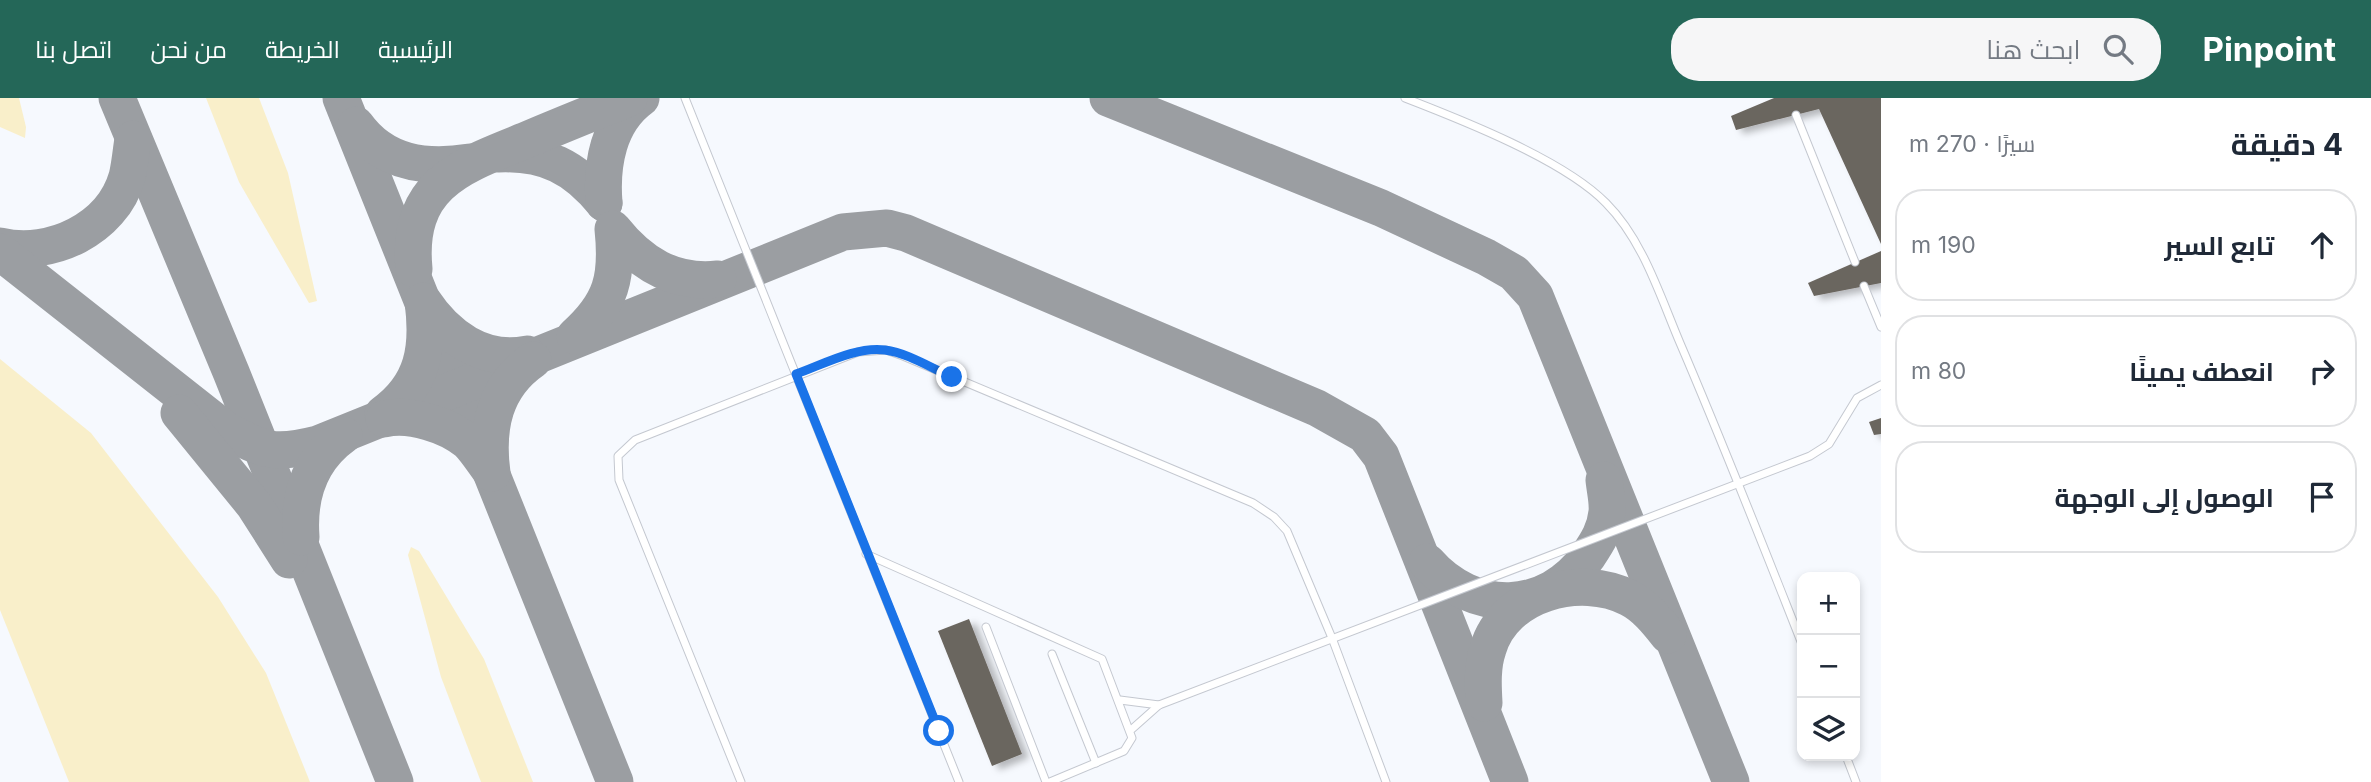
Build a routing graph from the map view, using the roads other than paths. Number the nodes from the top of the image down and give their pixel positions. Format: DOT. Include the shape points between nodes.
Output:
graph roads {
  1 [pos="685,98"];
  2 [pos="1405,98"];
  3 [pos="1796,115"];
  4 [pos="1855,262"];
  5 [pos="1864,286"];
  6 [pos="1881,327"];
  7 [pos="796,374"];
  8 [pos="1881,385"];
  9 [pos="1738,483"];
  10 [pos="866,554"];
  11 [pos="986,627"];
  12 [pos="1798,635"];
  13 [pos="1332,638"];
  14 [pos="1052,653"];
  15 [pos="1120,700"];
  16 [pos="1159,705"];
  17 [pos="1132,729"];
  18 [pos="1848,761"];
  19 [pos="1096,763"];
  20 [pos="741,782"];
  21 [pos="959,782"];
  22 [pos="1048,782"];
  23 [pos="1386,782"];
  24 [pos="1856,782"];
  1 -- 7 [label="lane"];
  2 -- 9 [label="lane" via="1565,171 1614,212 1644,260"];
  3 -- 4 [label="lane"];
  5 -- 6 [label="lane"];
  7 -- 10 [label="lane"];
  7 -- 13 [label="lane" via="867,350 895,352 1253,503 1287,531"];
  7 -- 20 [label="lane" via="635,440 622,449 617,464 619,480"];
  8 -- 9 [label="lane" via="1852,404 1824,448"];
  9 -- 12 [label="lane"];
  9 -- 13 [label="lane"];
  10 -- 15 [label="lane" via="1098,656"];
  10 -- 21 [label="lane"];
  11 -- 22 [label="lane"];
  13 -- 16 [label="lane"];
  13 -- 23 [label="lane"];
  14 -- 19 [label="lane"];
  15 -- 16 [label="lane"];
  15 -- 17 [label="lane"];
  16 -- 17 [label="lane"];
  17 -- 19 [label="lane" via="1124,751"];
  18 -- 24 [label="lane"];
  19 -- 22 [label="lane"];
}
